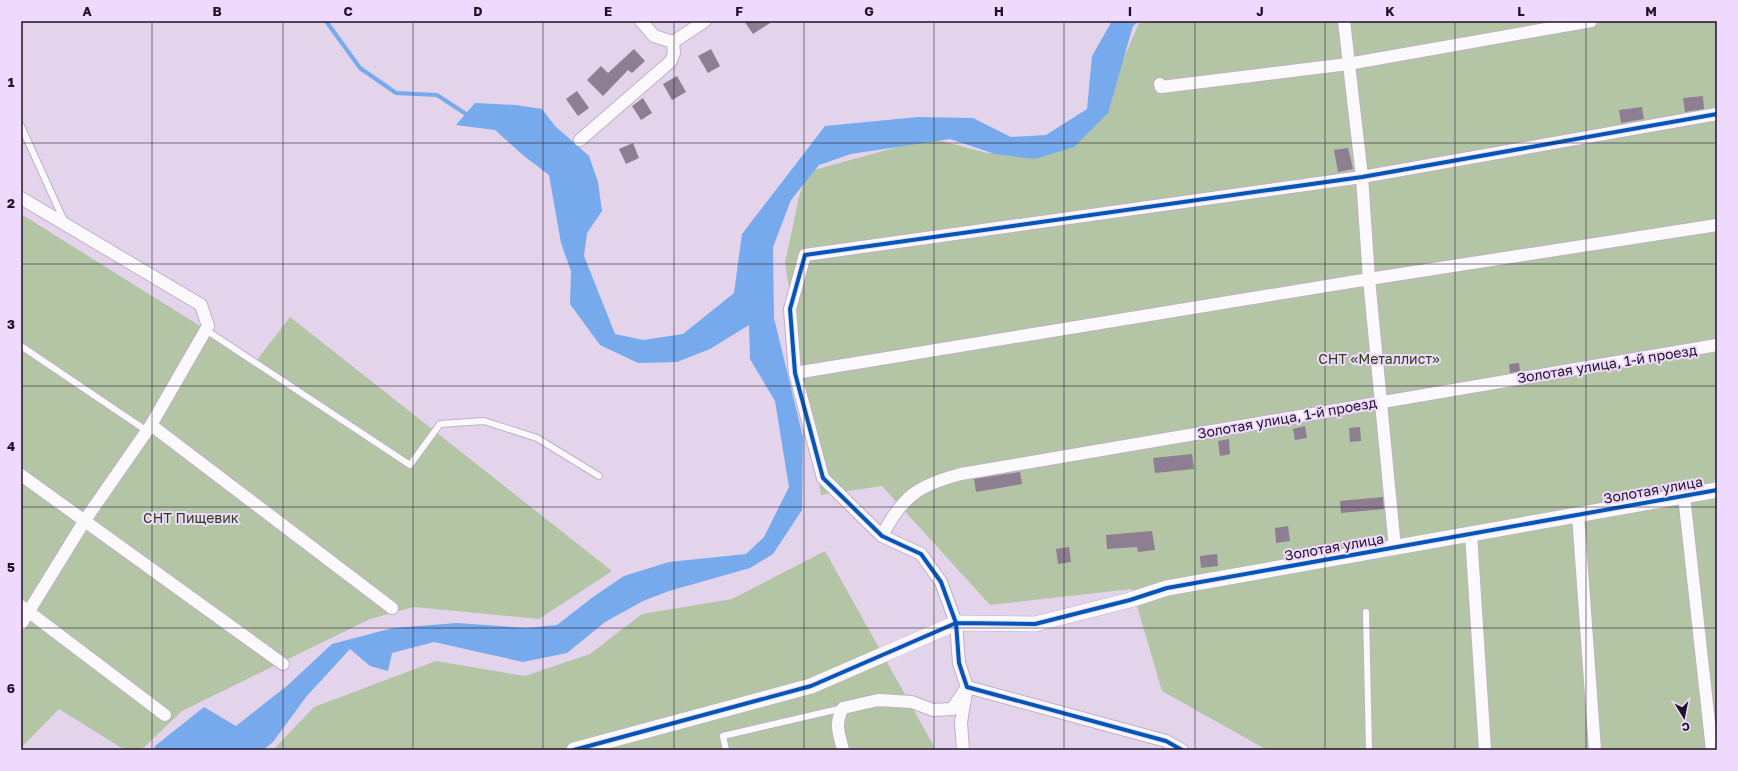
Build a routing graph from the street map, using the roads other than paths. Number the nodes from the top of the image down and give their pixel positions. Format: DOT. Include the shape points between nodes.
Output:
graph roads {
  1 [pos="641,21"];
  2 [pos="705,21"];
  3 [pos="1344,21"];
  4 [pos="1591,21"];
  5 [pos="673,42"];
  6 [pos="1348,64"];
  7 [pos="1160,84"];
  8 [pos="1717,114"];
  9 [pos="21,126"];
  10 [pos="580,140"];
  11 [pos="1362,177"];
  12 [pos="21,198"];
  13 [pos="66,224"];
  14 [pos="1717,224"];
  15 [pos="1369,279"];
  16 [pos="206,330"];
  17 [pos="21,346"];
  18 [pos="1717,346"];
  19 [pos="795,373"];
  20 [pos="1381,402"];
  21 [pos="150,428"];
  22 [pos="21,475"];
  23 [pos="599,476"];
  24 [pos="1717,490"];
  25 [pos="1684,496"];
  26 [pos="1578,515"];
  27 [pos="85,520"];
  28 [pos="1471,534"];
  29 [pos="882,536"];
  30 [pos="1395,548"];
  31 [pos="25,608"];
  32 [pos="392,608"];
  33 [pos="1366,612"];
  34 [pos="956,623"];
  35 [pos="21,624"];
  36 [pos="283,664"];
  37 [pos="966,687"];
  38 [pos="843,708"];
  39 [pos="165,715"];
  40 [pos="574,750"];
  41 [pos="726,750"];
  42 [pos="843,750"];
  43 [pos="963,750"];
  44 [pos="1182,750"];
  45 [pos="1368,750"];
  46 [pos="1485,750"];
  47 [pos="1595,750"];
  48 [pos="1712,750"];
  1 -- 5 [label="street" via="654,36"];
  2 -- 5 [label="street"];
  3 -- 6 [label="street"];
  4 -- 6 [label="street"];
  5 -- 10 [label="street" via="674,53 671,61"];
  6 -- 7 [label="street" via="1161,87"];
  6 -- 11 [label="street"];
  8 -- 11 [label="street"];
  9 -- 13 [label="lane"];
  11 -- 15 [label="street"];
  11 -- 19 [label="street" via="805,255 790,309"];
  12 -- 13 [label="street"];
  13 -- 16 [label="street" via="201,305 208,326"];
  14 -- 15 [label="street"];
  15 -- 19 [label="street"];
  15 -- 20 [label="street"];
  16 -- 21 [label="street"];
  16 -- 23 [label="lane" via="410,465 440,424 484,421 537,438"];
  17 -- 21 [label="lane"];
  18 -- 20 [label="street, Золотая улица, 1-й проезд"];
  19 -- 29 [label="street" via="823,478"];
  20 -- 29 [label="street, Золотая улица, 1-й проезд" via="936,480 902,505 890,519"];
  20 -- 30 [label="street"];
  21 -- 27 [label="street"];
  21 -- 32 [label="street"];
  22 -- 27 [label="street"];
  24 -- 25 [label="street, Золотая улица"];
  25 -- 26 [label="street, Золотая улица"];
  25 -- 48 [label="street"];
  26 -- 28 [label="street, Золотая улица"];
  26 -- 47 [label="street"];
  27 -- 31 [label="street"];
  27 -- 36 [label="street"];
  28 -- 30 [label="street, Золотая улица"];
  28 -- 46 [label="street"];
  29 -- 34 [label="street" via="921,554 941,582"];
  30 -- 34 [label="street, Золотая улица" via="1167,588 1035,624"];
  31 -- 35 [label="street"];
  31 -- 39 [label="street"];
  33 -- 45 [label="lane"];
  34 -- 37 [label="street" via="959,663"];
  34 -- 40 [label="street" via="811,686"];
  37 -- 38 [label="street" via="952,709 933,710 912,702 878,700"];
  37 -- 43 [label="street" via="961,722"];
  37 -- 44 [label="street" via="1166,741"];
  38 -- 41 [label="lane" via="723,736"];
  38 -- 42 [label="street" via="838,717 837,727"];
}
